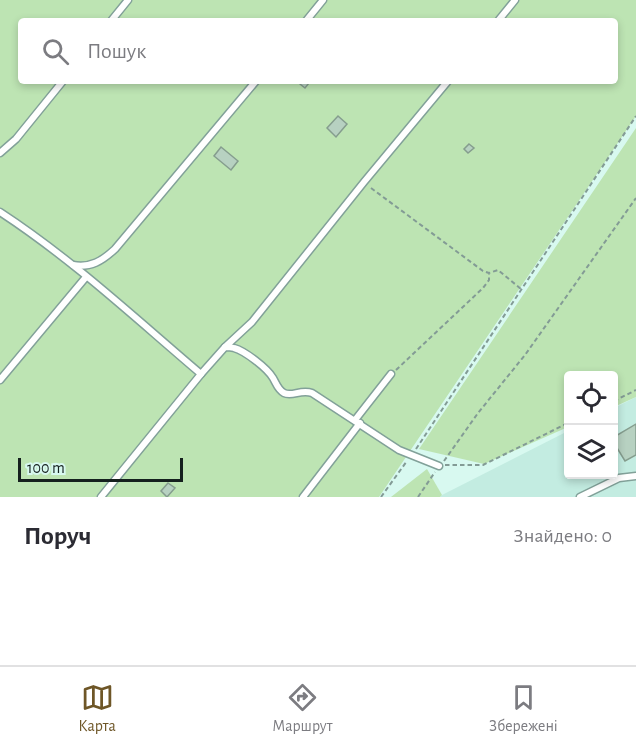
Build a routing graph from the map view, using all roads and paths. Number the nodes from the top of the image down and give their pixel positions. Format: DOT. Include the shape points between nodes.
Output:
graph roads {
  1 [pos="128,0"];
  2 [pos="323,0"];
  3 [pos="515,0"];
  4 [pos="113,18"];
  5 [pos="308,18"];
  6 [pos="500,18"];
  7 [pos="61,84"];
  8 [pos="254,84"];
  9 [pos="446,84"];
  10 [pos="636,116"];
  11 [pos="0,153"];
  12 [pos="364,182"];
  13 [pos="636,198"];
  14 [pos="0,212"];
  15 [pos="72,265"];
  16 [pos="489,273"];
  17 [pos="86,277"];
  18 [pos="521,289"];
  19 [pos="225,347"];
  20 [pos="201,374"];
  21 [pos="392,374"];
  22 [pos="0,380"];
  23 [pos="636,390"];
  24 [pos="618,399"];
  25 [pos="357,422"];
  26 [pos="564,425"];
  27 [pos="411,456"];
  28 [pos="440,466"];
  29 [pos="636,476"];
  30 [pos="101,497"];
  31 [pos="303,497"];
  32 [pos="381,497"];
  33 [pos="418,497"];
  34 [pos="580,497"];
  1 -- 4 [label="lane"];
  2 -- 5 [label="lane"];
  3 -- 6 [label="lane"];
  7 -- 11 [label="lane"];
  8 -- 15 [label="lane" via="116,249 93,265"];
  9 -- 12 [label="lane"];
  10 -- 18 [label="path"];
  12 -- 16 [label="path"];
  12 -- 19 [label="lane" via="252,321"];
  13 -- 28 [label="path" via="525,355"];
  14 -- 15 [label="lane"];
  15 -- 17 [label="lane"];
  16 -- 18 [label="path" via="498,270"];
  16 -- 21 [label="path" via="483,288"];
  17 -- 20 [label="lane"];
  17 -- 22 [label="lane"];
  18 -- 27 [label="path"];
  19 -- 20 [label="lane"];
  19 -- 25 [label="lane" via="250,356 284,393 312,393"];
  20 -- 30 [label="lane"];
  21 -- 25 [label="lane"];
  23 -- 24 [label="path"];
  25 -- 27 [label="lane"];
  25 -- 31 [label="lane"];
  26 -- 28 [label="path" via="483,465"];
  27 -- 28 [label="lane"];
  27 -- 32 [label="path"];
  28 -- 33 [label="path"];
  29 -- 34 [label="lane" via="619,478"];
}
